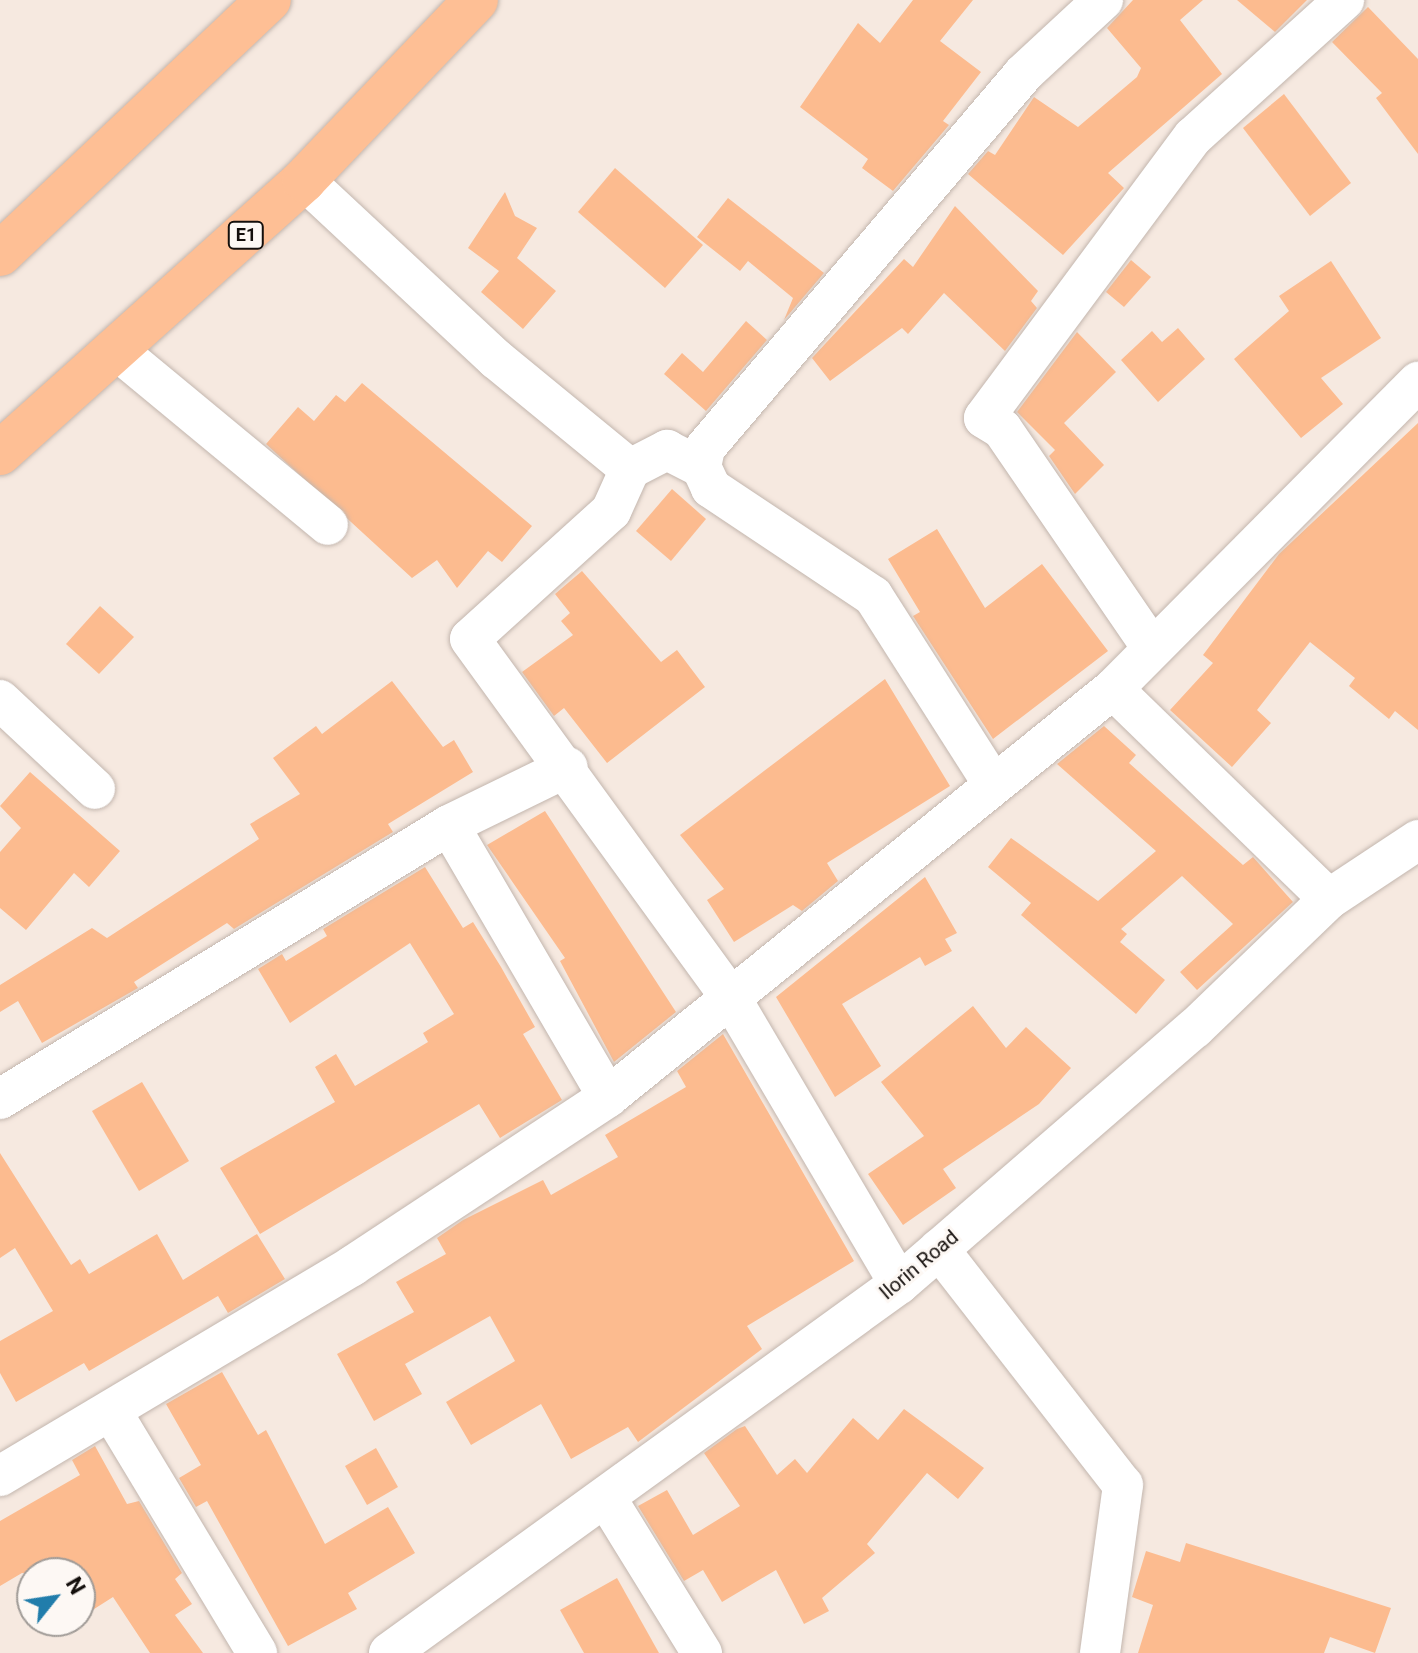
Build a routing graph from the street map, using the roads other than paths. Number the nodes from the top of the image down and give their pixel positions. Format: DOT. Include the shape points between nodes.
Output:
graph roads {
  1 [pos="269,0"];
  2 [pos="1103,0"];
  3 [pos="1344,0"];
  4 [pos="461,8"];
  5 [pos="304,180"];
  6 [pos="0,254"];
  7 [pos="119,352"];
  8 [pos="1418,382"];
  9 [pos="0,453"];
  10 [pos="701,467"];
  11 [pos="630,469"];
  12 [pos="328,525"];
  13 [pos="1152,648"];
  14 [pos="1113,689"];
  15 [pos="0,700"];
  16 [pos="568,767"];
  17 [pos="991,781"];
  18 [pos="95,789"];
  19 [pos="449,825"];
  20 [pos="1418,840"];
  21 [pos="1329,899"];
  22 [pos="732,1000"];
  23 [pos="608,1097"];
  24 [pos="0,1099"];
  25 [pos="939,1249"];
  26 [pos="899,1284"];
  27 [pos="113,1414"];
  28 [pos="0,1476"];
  29 [pos="608,1501"];
  30 [pos="257,1653"];
  31 [pos="389,1653"];
  32 [pos="702,1653"];
  33 [pos="1100,1653"];
  1 -- 6 [label="highway"];
  2 -- 10 [label="street" via="1023,74 705,448"];
  3 -- 13 [label="street" via="1193,137 984,418 1002,429"];
  4 -- 5 [label="highway, E1"];
  5 -- 7 [label="highway, E1"];
  5 -- 11 [label="street" via="496,359"];
  7 -- 9 [label="highway, E1"];
  7 -- 12 [label="street"];
  8 -- 13 [label="street"];
  10 -- 11 [label="street" via="667,450"];
  10 -- 17 [label="street" via="711,488 873,596"];
  11 -- 16 [label="street" via="611,511 470,639"];
  13 -- 14 [label="street"];
  14 -- 17 [label="street"];
  14 -- 21 [label="street"];
  15 -- 18 [label="street"];
  16 -- 19 [label="street"];
  16 -- 22 [label="street"];
  17 -- 22 [label="street"];
  19 -- 23 [label="street"];
  19 -- 24 [label="street"];
  20 -- 21 [label="street, Ilorin Road"];
  21 -- 25 [label="street, Ilorin Road" via="1195,1028"];
  22 -- 23 [label="street"];
  22 -- 26 [label="street"];
  23 -- 27 [label="street"];
  25 -- 26 [label="street, Ilorin Road"];
  25 -- 33 [label="street" via="1123,1485"];
  26 -- 29 [label="street, Ilorin Road"];
  27 -- 28 [label="street"];
  27 -- 30 [label="street"];
  29 -- 31 [label="street, Ilorin Road"];
  29 -- 32 [label="street"];
}
